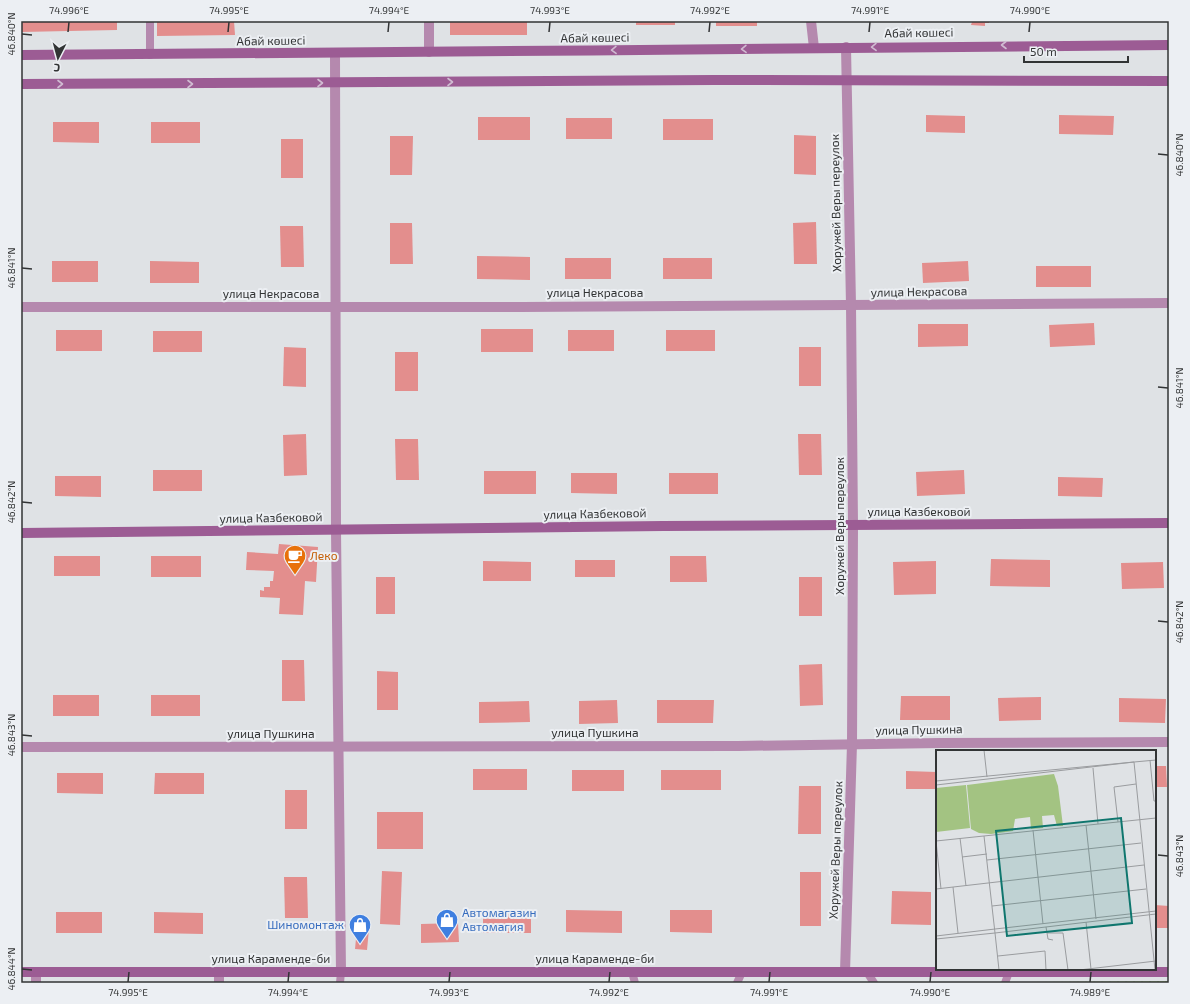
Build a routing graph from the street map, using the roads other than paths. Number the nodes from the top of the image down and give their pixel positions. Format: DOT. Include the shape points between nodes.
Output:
graph roads {
  1 [pos="150,21"];
  2 [pos="429,21"];
  3 [pos="812,21"];
  4 [pos="1169,45"];
  5 [pos="846,47"];
  6 [pos="814,48"];
  7 [pos="429,52"];
  8 [pos="335,53"];
  9 [pos="21,55"];
  10 [pos="150,55"];
  11 [pos="846,81"];
  12 [pos="1169,81"];
  13 [pos="336,83"];
  14 [pos="21,84"];
  15 [pos="1169,303"];
  16 [pos="851,305"];
  17 [pos="21,307"];
  18 [pos="336,307"];
  19 [pos="1169,523"];
  20 [pos="853,526"];
  21 [pos="336,530"];
  22 [pos="21,533"];
  23 [pos="1169,742"];
  24 [pos="852,744"];
  25 [pos="21,747"];
  26 [pos="338,747"];
  27 [pos="21,972"];
  28 [pos="36,972"];
  29 [pos="219,972"];
  30 [pos="341,972"];
  31 [pos="632,972"];
  32 [pos="742,972"];
  33 [pos="845,972"];
  34 [pos="867,972"];
  35 [pos="1009,972"];
  36 [pos="1169,972"];
  37 [pos="36,983"];
  38 [pos="219,983"];
  39 [pos="340,983"];
  40 [pos="635,983"];
  41 [pos="737,983"];
  42 [pos="874,983"];
  43 [pos="1005,983"];
  1 -- 10 [label="lane"];
  2 -- 7 [label="street"];
  3 -- 6 [label="street"];
  4 -- 5 [label="street, Абай көшесі, one-way"];
  5 -- 6 [label="street, Абай көшесі"];
  5 -- 11 [label="street, Хоружей Веры переулок"];
  6 -- 7 [label="street, Абай көшесі, one-way"];
  7 -- 8 [label="street, Абай көшесі"];
  8 -- 10 [label="street, Абай көшесі"];
  8 -- 13 [label="street"];
  9 -- 10 [label="street, Абай көшесі"];
  11 -- 12 [label="street"];
  13 -- 11 [label="street, one-way"];
  11 -- 16 [label="street, Хоружей Веры переулок"];
  14 -- 13 [label="street, one-way"];
  13 -- 18 [label="street"];
  15 -- 16 [label="street, улица Некрасова"];
  16 -- 18 [label="street, улица Некрасова"];
  16 -- 20 [label="street, Хоружей Веры переулок"];
  17 -- 18 [label="street, улица Некрасова"];
  18 -- 21 [label="street"];
  19 -- 20 [label="street, улица Казбековой"];
  20 -- 21 [label="street, улица Казбековой"];
  20 -- 24 [label="street, Хоружей Веры переулок"];
  21 -- 22 [label="street, улица Казбековой"];
  21 -- 26 [label="street"];
  23 -- 24 [label="street, улица Пушкина"];
  24 -- 26 [label="street, улица Пушкина"];
  24 -- 33 [label="street, Хоружей Веры переулок"];
  25 -- 26 [label="street, улица Пушкина"];
  26 -- 30 [label="street"];
  27 -- 28 [label="street, улица Караменде-би"];
  28 -- 29 [label="street, улица Караменде-би"];
  28 -- 37 [label="street"];
  29 -- 30 [label="street, улица Караменде-би"];
  29 -- 38 [label="street"];
  30 -- 31 [label="street, улица Караменде-би"];
  30 -- 39 [label="lane"];
  31 -- 32 [label="street, улица Караменде-би"];
  31 -- 40 [label="lane"];
  32 -- 33 [label="street, улица Караменде-би"];
  32 -- 41 [label="lane"];
  33 -- 34 [label="street, улица Караменде-би"];
  34 -- 35 [label="street, улица Караменде-би"];
  34 -- 42 [label="lane"];
  35 -- 36 [label="street, улица Караменде-би"];
  35 -- 43 [label="lane"];
}
